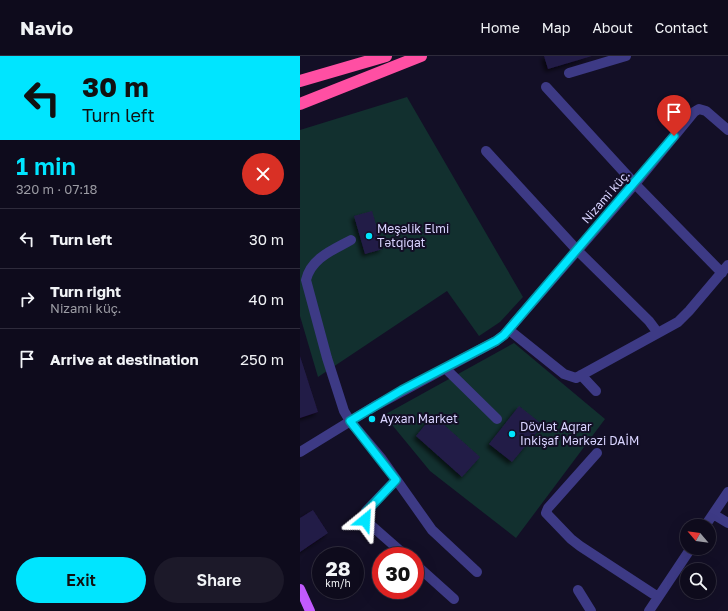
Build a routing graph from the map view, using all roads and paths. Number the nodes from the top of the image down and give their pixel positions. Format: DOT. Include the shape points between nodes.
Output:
graph roads {
  1 [pos="386,56"];
  2 [pos="421,56"];
  3 [pos="626,56"];
  4 [pos="569,73"];
  5 [pos="300,81"];
  6 [pos="546,87"];
  7 [pos="300,104"];
  8 [pos="728,130"];
  9 [pos="486,151"];
  10 [pos="635,184"];
  11 [pos="351,240"];
  12 [pos="577,250"];
  13 [pos="725,269"];
  14 [pos="509,330"];
  15 [pos="658,333"];
  16 [pos="445,368"];
  17 [pos="581,375"];
  18 [pos="596,391"];
  19 [pos="497,419"];
  20 [pos="350,421"];
  21 [pos="300,452"];
  22 [pos="597,453"];
  23 [pos="396,480"];
  24 [pos="728,492"];
  25 [pos="713,514"];
  26 [pos="710,519"];
  27 [pos="728,523"];
  28 [pos="396,547"];
  29 [pos="686,555"];
  30 [pos="424,572"];
  31 [pos="476,572"];
  32 [pos="300,589"];
  33 [pos="578,590"];
  34 [pos="658,597"];
  35 [pos="454,599"];
  36 [pos="310,611"];
  37 [pos="591,611"];
  38 [pos="649,611"];
  1 -- 5 [label="highway"];
  2 -- 7 [label="highway"];
  3 -- 4 [label="street"];
  6 -- 10 [label="street"];
  8 -- 10 [label="street, Nizami küç." via="706,111 699,109"];
  9 -- 12 [label="street"];
  10 -- 12 [label="street, Nizami küç."];
  10 -- 13 [label="street"];
  11 -- 20 [label="street" via="314,262 308,270 306,280 327,358 344,411"];
  12 -- 14 [label="street, Nizami küç."];
  12 -- 15 [label="street"];
  13 -- 15 [label="street" via="690,311 678,322"];
  14 -- 16 [label="street, Nizami küç." via="496,341"];
  14 -- 17 [label="street" via="564,374 576,378"];
  15 -- 17 [label="street"];
  16 -- 19 [label="street"];
  16 -- 20 [label="street, Nizami küç."];
  17 -- 18 [label="street"];
  20 -- 21 [label="street, Nizami küç."];
  20 -- 23 [label="street"];
  22 -- 34 [label="street" via="546,513 580,546"];
  23 -- 28 [label="street" via="364,516 365,520"];
  23 -- 31 [label="street" via="432,530"];
  24 -- 25 [label="street"];
  25 -- 26 [label="street"];
  25 -- 27 [label="street"];
  29 -- 34 [label="street"];
  30 -- 35 [label="street"];
  32 -- 36 [label="main road"];
  33 -- 37 [label="street"];
  34 -- 38 [label="street"];
}
